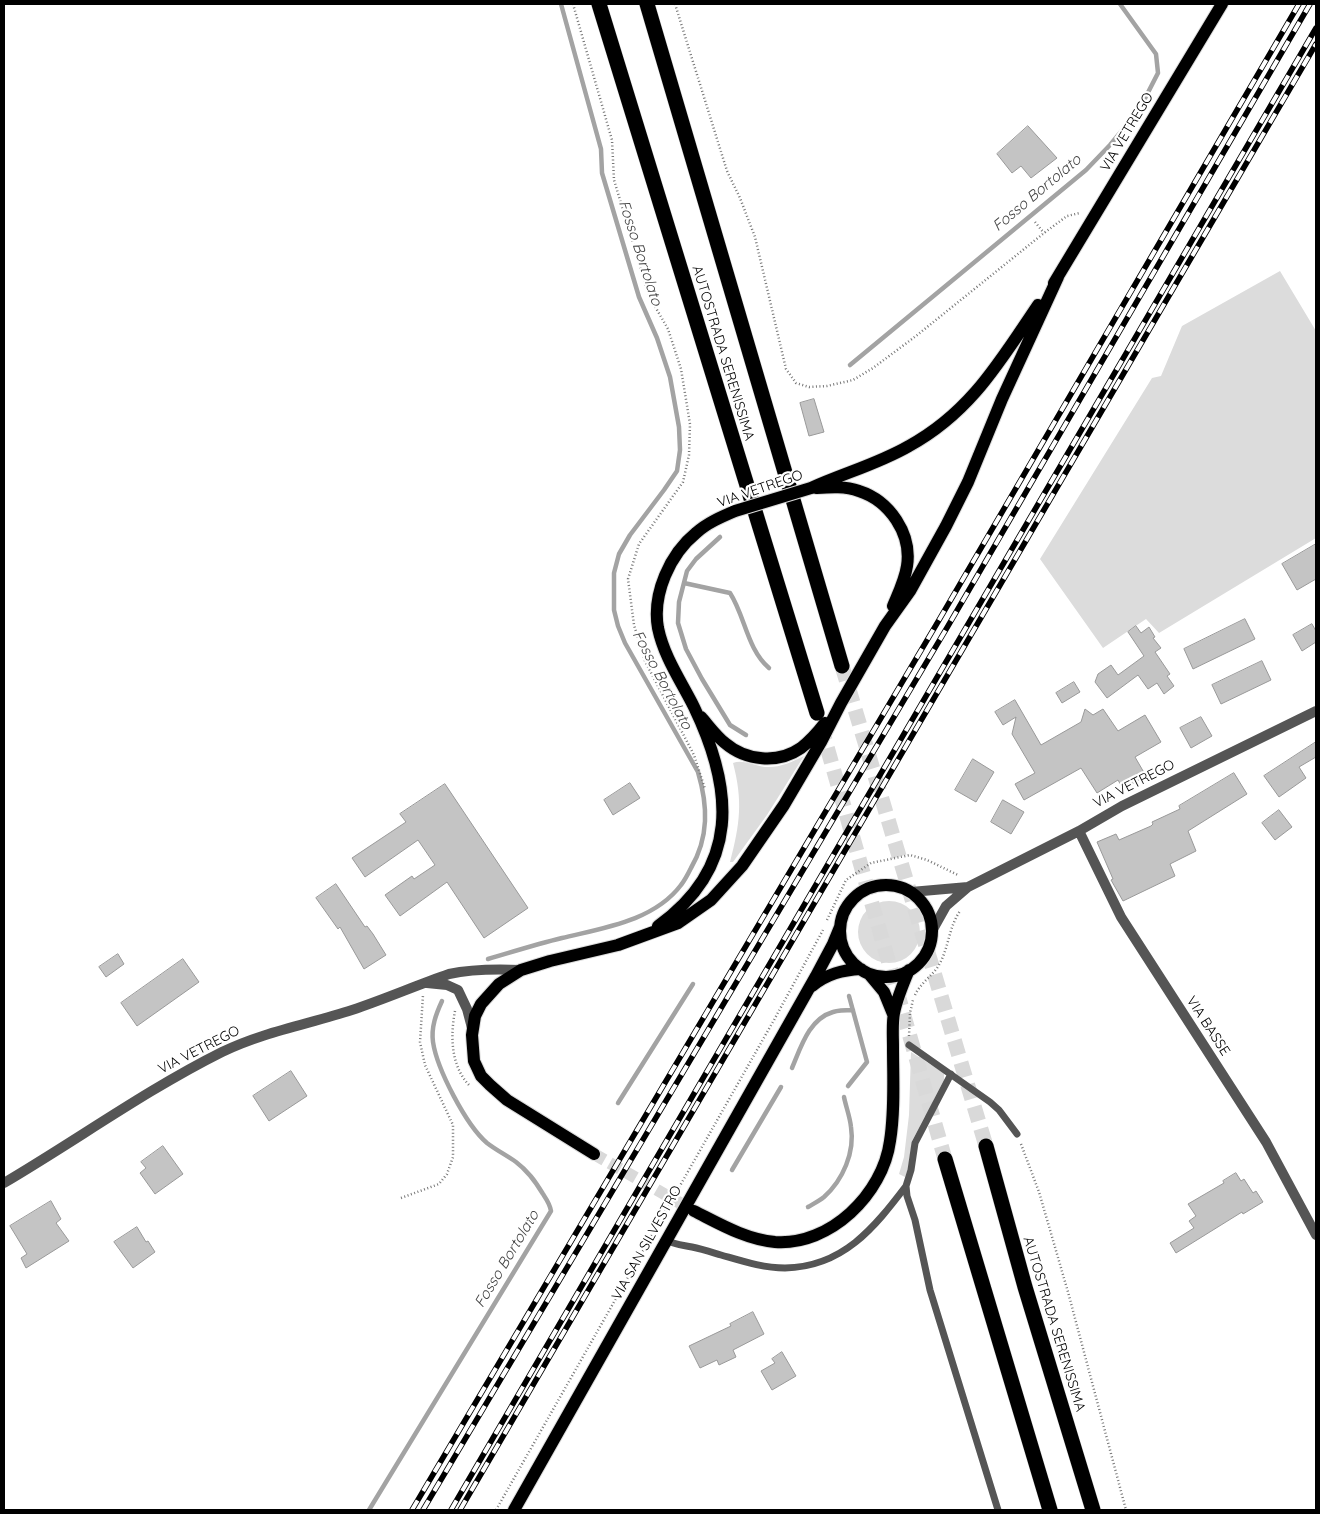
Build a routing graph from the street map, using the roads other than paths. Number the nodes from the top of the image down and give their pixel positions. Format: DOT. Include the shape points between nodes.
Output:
graph roads {
  1 [pos="599,4"];
  2 [pos="647,4"];
  3 [pos="1222,4"];
  4 [pos="1058,277"];
  5 [pos="811,488"];
  6 [pos="885,626"];
  7 [pos="842,666"];
  8 [pos="840,703"];
  9 [pos="694,708"];
  10 [pos="1316,711"];
  11 [pos="817,713"];
  12 [pos="1079,830"];
  13 [pos="968,887"];
  14 [pos="911,892"];
  15 [pos="840,927"];
  16 [pos="932,930"];
  17 [pos="644,937"];
  18 [pos="521,970"];
  19 [pos="909,970"];
  20 [pos="865,971"];
  21 [pos="426,983"];
  22 [pos="807,991"];
  23 [pos="894,1014"];
  24 [pos="472,1029"];
  25 [pos="908,1045"];
  26 [pos="951,1074"];
  27 [pos="1017,1134"];
  28 [pos="986,1146"];
  29 [pos="594,1154"];
  30 [pos="945,1158"];
  31 [pos="4,1183"];
  32 [pos="906,1186"];
  33 [pos="694,1211"];
  34 [pos="1316,1235"];
  35 [pos="666,1240"];
  36 [pos="514,1510"];
  37 [pos="998,1510"];
  38 [pos="1050,1510"];
  39 [pos="1093,1510"];
  1 -- 11 [label="highway, AUTOSTRADA SERENISSIMA"];
  2 -- 7 [label="highway, AUTOSTRADA SERENISSIMA"];
  3 -- 4 [label="main road, VIA VETREGO"];
  4 -- 5 [label="main road, VIA VETREGO" via="986,381 945,423 890,456"];
  4 -- 6 [label="main road, VIA VETREGO" via="968,482 910,591"];
  5 -- 6 [label="main road" via="847,488 867,494 886,507 902,530 907,568"];
  5 -- 9 [label="main road, VIA VETREGO, bridge" via="735,511 707,524 694,533 671,564 661,585 658,626 664,649"];
  6 -- 8 [label="main road, VIA VETREGO"];
  8 -- 9 [label="main road" via="802,748 789,755 771,758 748,756 730,748"];
  8 -- 17 [label="main road, VIA VETREGO" via="784,805 742,866 711,900 692,914"];
  9 -- 17 [label="main road, VIA VETREGO" via="719,772 723,798 722,831 718,848 694,894 677,913"];
  10 -- 12 [label="street, VIA VETREGO"];
  12 -- 13 [label="street, VIA VETREGO"];
  12 -- 34 [label="street, VIA BASSE" via="1121,917 1257,1129"];
  13 -- 14 [label="street, VIA VETREGO"];
  13 -- 16 [label="street, VIA VETREGO" via="946,906"];
  14 -- 15 [label="main road, VIA VETREGO" via="897,886 881,885 866,889 848,905"];
  14 -- 16 [label="main road" via="930,916"];
  15 -- 20 [label="main road, VIA VETREGO" via="845,951"];
  15 -- 22 [label="main road, VIA SAN SILVESTRO"];
  16 -- 19 [label="main road, VIA VETREGO" via="929,946 921,960"];
  17 -- 18 [label="main road, VIA VETREGO"];
  18 -- 21 [label="street, VIA VETREGO" via="463,971"];
  18 -- 24 [label="main road, VIA VETREGO" via="490,992 475,1016"];
  19 -- 20 [label="main road" via="883,976"];
  19 -- 23 [label="main road, VIA VETREGO"];
  20 -- 22 [label="main road, VIA SAN SILVESTRO" via="833,973"];
  20 -- 23 [label="main road, VIA VETREGO" via="884,992"];
  21 -- 24 [label="street, VIA VETREGO" via="447,985 458,990"];
  21 -- 31 [label="street, VIA VETREGO" via="352,1010 270,1033 223,1052 172,1079"];
  22 -- 35 [label="main road, VIA SAN SILVESTRO"];
  23 -- 33 [label="main road, VIA VETREGO" via="887,1156 872,1188 848,1215 810,1237 776,1242 734,1232"];
  24 -- 29 [label="main road, VIA VETREGO" via="474,1061 481,1076 508,1100"];
  25 -- 26 [label="lane"];
  26 -- 27 [label="lane" via="999,1110"];
  26 -- 32 [label="lane" via="915,1143"];
  28 -- 39 [label="highway, AUTOSTRADA SERENISSIMA"];
  30 -- 38 [label="highway"];
  32 -- 35 [label="lane" via="864,1236 838,1255 815,1264 785,1268 754,1264"];
  32 -- 37 [label="lane" via="930,1290"];
  35 -- 36 [label="main road, VIA SAN SILVESTRO"];
}
